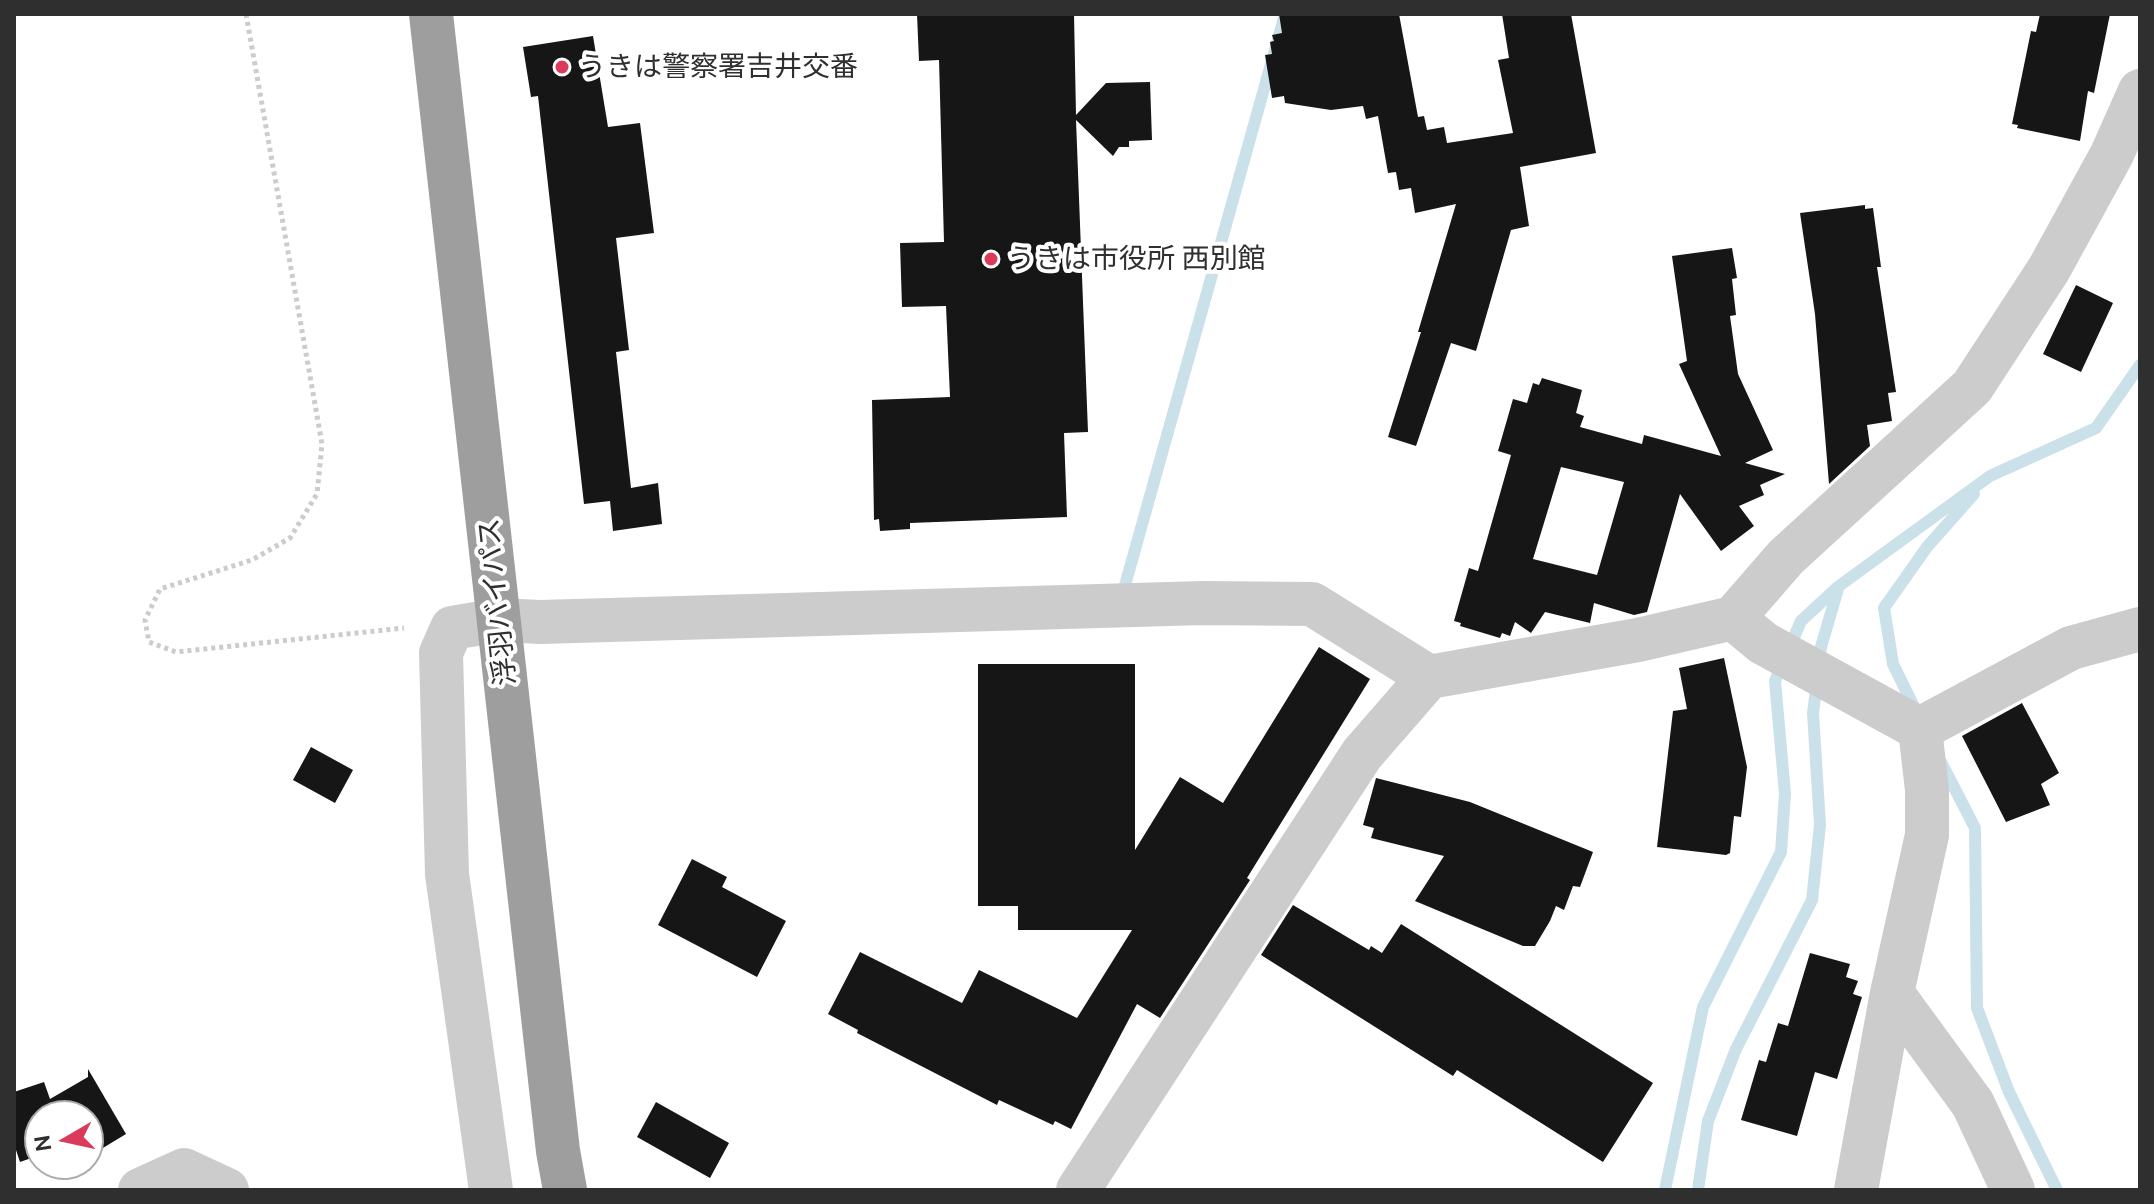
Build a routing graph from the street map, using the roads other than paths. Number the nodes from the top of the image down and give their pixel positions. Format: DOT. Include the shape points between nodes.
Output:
graph roads {
  1 [pos="431,14"];
  2 [pos="2140,91"];
  3 [pos="499,620"];
  4 [pos="2140,629"];
  5 [pos="1748,631"];
  6 [pos="1429,677"];
  7 [pos="1920,729"];
  8 [pos="1892,993"];
  9 [pos="140,1190"];
  10 [pos="227,1190"];
  11 [pos="491,1190"];
  12 [pos="565,1190"];
  13 [pos="1078,1190"];
  14 [pos="1856,1190"];
  15 [pos="2013,1190"];
  1 -- 3 [label="highway, 浮羽バイパス"];
  2 -- 5 [label="street" via="2049,269 1972,387 1786,557"];
  3 -- 6 [label="street" via="1312,604"];
  3 -- 11 [label="street" via="452,628 441,653 447,874"];
  3 -- 12 [label="highway, 浮羽バイパス"];
  4 -- 7 [label="street" via="2071,648"];
  5 -- 6 [label="street" via="1638,640"];
  5 -- 7 [label="street"];
  6 -- 13 [label="street" via="1362,754"];
  7 -- 8 [label="street" via="1927,835"];
  8 -- 14 [label="street"];
  8 -- 15 [label="street" via="1973,1104"];
  9 -- 10 [label="street" via="184,1170"];
}
